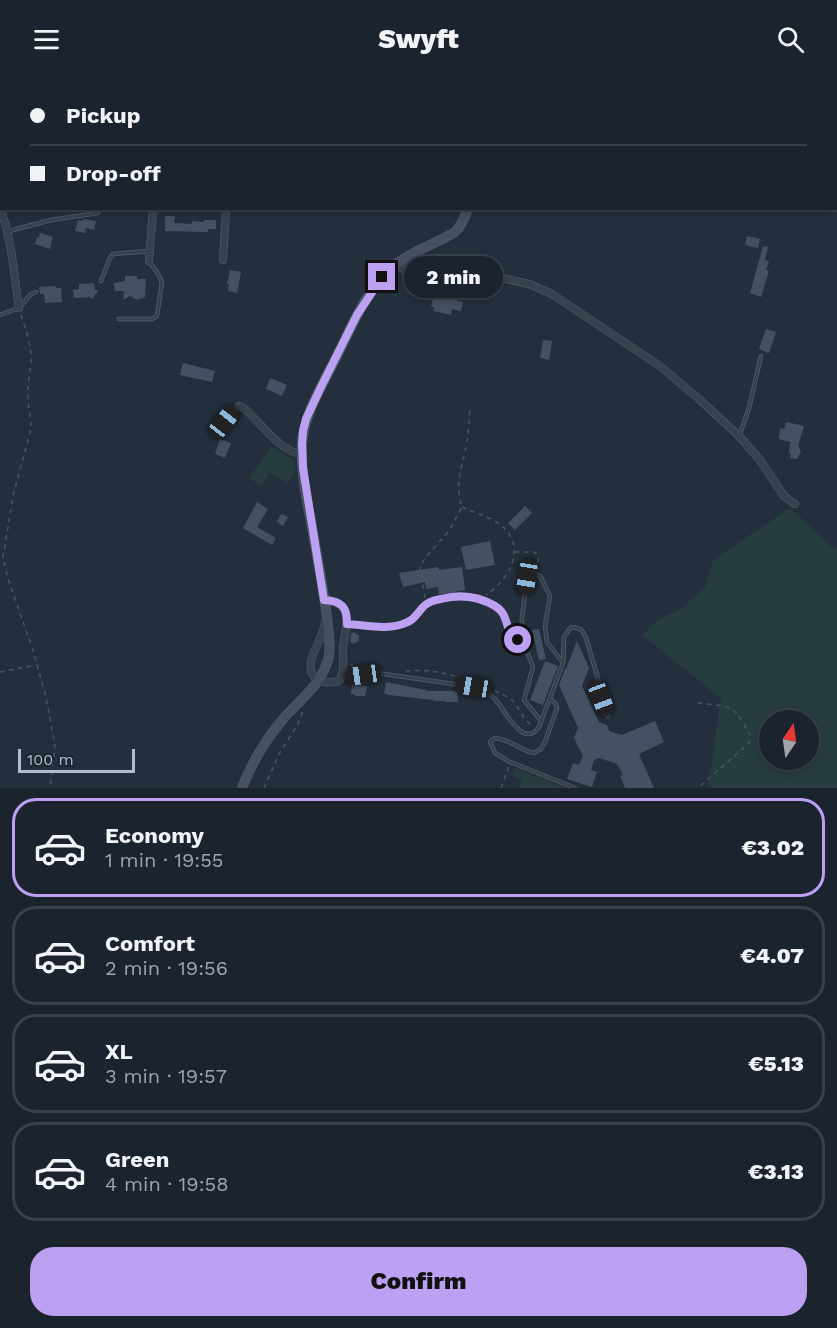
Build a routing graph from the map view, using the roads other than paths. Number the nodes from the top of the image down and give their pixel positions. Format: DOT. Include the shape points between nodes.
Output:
graph roads {
  1 [pos="1,210"];
  2 [pos="153,210"];
  3 [pos="226,210"];
  4 [pos="467,210"];
  5 [pos="99,213"];
  6 [pos="7,231"];
  7 [pos="150,251"];
  8 [pos="223,260"];
  9 [pos="149,261"];
  10 [pos="396,264"];
  11 [pos="101,281"];
  12 [pos="36,292"];
  13 [pos="19,308"];
  14 [pos="0,315"];
  15 [pos="119,319"];
  16 [pos="761,356"];
  17 [pos="239,406"];
  18 [pos="223,434"];
  19 [pos="739,436"];
  20 [pos="302,454"];
  21 [pos="795,504"];
  22 [pos="324,600"];
  23 [pos="326,610"];
  24 [pos="347,624"];
  25 [pos="524,643"];
  26 [pos="563,663"];
  27 [pos="342,677"];
  28 [pos="319,681"];
  29 [pos="550,699"];
  30 [pos="608,716"];
  31 [pos="541,722"];
  32 [pos="242,788"];
  33 [pos="575,788"];
  1 -- 6 [label="street"];
  2 -- 7 [label="street"];
  3 -- 8 [label="street"];
  4 -- 10 [label="street" via="455,232"];
  5 -- 6 [label="lane"];
  6 -- 13 [label="street"];
  7 -- 9 [label="street"];
  7 -- 11 [label="lane" via="113,254"];
  9 -- 15 [label="lane" via="162,282 157,316"];
  10 -- 19 [label="street" via="403,269 452,262 552,294 660,366"];
  10 -- 20 [label="street" via="382,277 357,315 321,387 306,419"];
  12 -- 13 [label="lane"];
  13 -- 14 [label="lane"];
  16 -- 19 [label="lane"];
  17 -- 18 [label="lane" via="224,422"];
  17 -- 20 [label="street" via="294,454"];
  19 -- 21 [label="street" via="784,496"];
  20 -- 22 [label="street"];
  22 -- 23 [label="street"];
  22 -- 24 [label="street" via="342,605"];
  23 -- 28 [label="street" via="330,647"];
  23 -- 28 [label="street" via="324,631 311,664"];
  24 -- 25 [label="lane" via="393,627 406,623 426,604 459,596 480,599 498,608 512,636"];
  24 -- 27 [label="street"];
  25 -- 26 [label="lane" via="522,618 527,577 533,572 540,576 549,596 547,642"];
  25 -- 31 [label="lane" via="533,667 524,700"];
  26 -- 29 [label="lane"];
  26 -- 30 [label="lane" via="564,637 571,627 577,627 584,632"];
  27 -- 28 [label="street" via="332,683"];
  27 -- 31 [label="lane" via="377,673 474,687 495,699 520,731 535,733"];
  28 -- 32 [label="street" via="260,751"];
  29 -- 31 [label="lane"];
  29 -- 33 [label="lane" via="557,708 541,749 534,753 525,751 501,738 490,742 495,753 510,762"];
}
